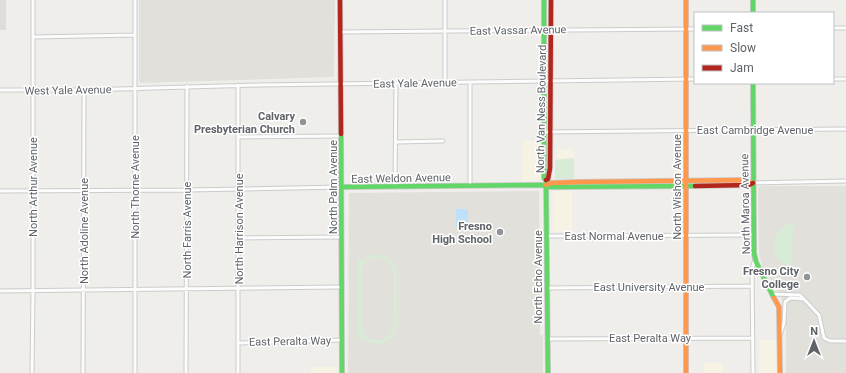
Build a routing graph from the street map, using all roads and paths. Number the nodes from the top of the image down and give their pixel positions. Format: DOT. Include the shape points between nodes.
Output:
graph roads {
  1 [pos="33,0"];
  2 [pos="135,0"];
  3 [pos="340,0"];
  4 [pos="445,0"];
  5 [pos="544,0"];
  6 [pos="551,0"];
  7 [pos="686,0"];
  8 [pos="753,0"];
  9 [pos="753,12"];
  10 [pos="834,28"];
  11 [pos="846,28"];
  12 [pos="686,29"];
  13 [pos="694,29"];
  14 [pos="544,30"];
  15 [pos="551,30"];
  16 [pos="340,32"];
  17 [pos="445,32"];
  18 [pos="135,35"];
  19 [pos="34,37"];
  20 [pos="686,79"];
  21 [pos="694,79"];
  22 [pos="834,79"];
  23 [pos="846,79"];
  24 [pos="544,80"];
  25 [pos="551,80"];
  26 [pos="445,82"];
  27 [pos="470,82"];
  28 [pos="396,83"];
  29 [pos="341,84"];
  30 [pos="753,84"];
  31 [pos="238,85"];
  32 [pos="187,86"];
  33 [pos="135,88"];
  34 [pos="0,90"];
  35 [pos="34,90"];
  36 [pos="84,90"];
  37 [pos="846,129"];
  38 [pos="685,130"];
  39 [pos="753,130"];
  40 [pos="544,132"];
  41 [pos="550,132"];
  42 [pos="342,136"];
  43 [pos="238,137"];
  44 [pos="443,141"];
  45 [pos="396,142"];
  46 [pos="686,181"];
  47 [pos="846,181"];
  48 [pos="546,183"];
  49 [pos="753,183"];
  50 [pos="644,184"];
  51 [pos="470,186"];
  52 [pos="686,186"];
  53 [pos="342,187"];
  54 [pos="395,187"];
  55 [pos="239,189"];
  56 [pos="135,190"];
  57 [pos="187,190"];
  58 [pos="0,191"];
  59 [pos="34,191"];
  60 [pos="84,191"];
  61 [pos="686,235"];
  62 [pos="753,235"];
  63 [pos="547,236"];
  64 [pos="342,237"];
  65 [pos="239,238"];
  66 [pos="755,258"];
  67 [pos="686,286"];
  68 [pos="752,286"];
  69 [pos="342,287"];
  70 [pos="239,288"];
  71 [pos="547,288"];
  72 [pos="187,289"];
  73 [pos="83,290"];
  74 [pos="135,290"];
  75 [pos="0,292"];
  76 [pos="33,292"];
  77 [pos="772,294"];
  78 [pos="804,299"];
  79 [pos="780,336"];
  80 [pos="686,338"];
  81 [pos="753,338"];
  82 [pos="547,339"];
  83 [pos="342,340"];
  84 [pos="846,342"];
  85 [pos="239,343"];
  86 [pos="32,373"];
  87 [pos="83,373"];
  88 [pos="135,373"];
  89 [pos="186,373"];
  90 [pos="238,373"];
  91 [pos="342,373"];
  92 [pos="548,373"];
  93 [pos="686,373"];
  94 [pos="753,373"];
  95 [pos="780,373"];
  1 -- 19 [label="street, North Arthur Avenue"];
  2 -- 18 [label="street, North Thorne Avenue"];
  3 -- 16 [label="street, North Palm Avenue"];
  4 -- 17 [label="street"];
  5 -- 14 [label="street, North Van Ness Boulevard"];
  6 -- 15 [label="street, North Van Ness Boulevard"];
  7 -- 12 [label="street, North Wishon Avenue"];
  8 -- 9 [label="street"];
  10 -- 11 [label="street"];
  12 -- 13 [label="street, East Vassar Avenue"];
  12 -- 15 [label="street, East Vassar Avenue"];
  12 -- 20 [label="street, North Wishon Avenue"];
  14 -- 15 [label="street, East Vassar Avenue"];
  14 -- 17 [label="street, East Vassar Avenue"];
  14 -- 24 [label="street, North Van Ness Boulevard"];
  15 -- 25 [label="street, North Van Ness Boulevard"];
  16 -- 17 [label="street, East Vassar Avenue"];
  16 -- 29 [label="street, North Palm Avenue"];
  17 -- 26 [label="street"];
  18 -- 19 [label="street"];
  18 -- 33 [label="street, North Thorne Avenue"];
  19 -- 35 [label="street, North Arthur Avenue"];
  20 -- 21 [label="street, East Yale Avenue"];
  20 -- 25 [label="street, East Yale Avenue"];
  20 -- 38 [label="street, North Wishon Avenue"];
  22 -- 23 [label="street"];
  24 -- 25 [label="street, East Yale Avenue"];
  24 -- 27 [label="street, East Yale Avenue"];
  24 -- 40 [label="street, North Van Ness Boulevard"];
  25 -- 41 [label="street, North Van Ness Boulevard"];
  26 -- 27 [label="street, East Yale Avenue"];
  26 -- 28 [label="street, East Yale Avenue"];
  27 -- 51 [label="street"];
  28 -- 29 [label="street, East Yale Avenue"];
  28 -- 45 [label="street"];
  29 -- 31 [label="street, East Yale Avenue"];
  29 -- 42 [label="street, North Palm Avenue"];
  30 -- 39 [label="street, North Maroa Avenue"];
  31 -- 32 [label="street, East Yale Avenue"];
  31 -- 43 [label="street, North Harrison Avenue"];
  32 -- 33 [label="street, East Yale Avenue"];
  32 -- 57 [label="street, North Farris Avenue"];
  33 -- 36 [label="street, West Yale Avenue"];
  33 -- 56 [label="street, North Thorne Avenue"];
  34 -- 35 [label="street, West Yale Avenue"];
  35 -- 36 [label="street, West Yale Avenue"];
  35 -- 59 [label="street, North Arthur Avenue"];
  36 -- 60 [label="street, North Adoline Avenue"];
  37 -- 39 [label="street, East Cambridge Avenue"];
  38 -- 39 [label="street, East Cambridge Avenue"];
  38 -- 41 [label="street, East Cambridge Avenue"];
  38 -- 46 [label="street, North Wishon Avenue"];
  39 -- 49 [label="street, North Maroa Avenue"];
  40 -- 41 [label="street, East Cambridge Avenue"];
  40 -- 48 [label="street, North Van Ness Boulevard"];
  41 -- 48 [label="street, North Van Ness Boulevard" via="550,173"];
  42 -- 43 [label="street"];
  42 -- 53 [label="street, North Palm Avenue"];
  43 -- 55 [label="street, North Harrison Avenue"];
  44 -- 45 [label="street"];
  45 -- 54 [label="street"];
  46 -- 49 [label="street, East Weldon Avenue" via="745,180"];
  46 -- 50 [label="street, East Weldon Avenue"];
  46 -- 52 [label="street, North Wishon Avenue"];
  47 -- 49 [label="street, East Weldon Avenue"];
  48 -- 50 [label="street, East Weldon Avenue" via="551,187"];
  48 -- 51 [label="street, East Weldon Avenue"];
  48 -- 63 [label="street, North Echo Avenue"];
  49 -- 52 [label="street, East Weldon Avenue"];
  49 -- 62 [label="street, North Maroa Avenue"];
  50 -- 52 [label="street, East Weldon Avenue"];
  51 -- 54 [label="street, East Weldon Avenue"];
  52 -- 61 [label="street, North Wishon Avenue"];
  53 -- 54 [label="street, East Weldon Avenue"];
  53 -- 55 [label="street, East Weldon Avenue"];
  53 -- 64 [label="street, North Palm Avenue"];
  55 -- 57 [label="street, East Weldon Avenue"];
  55 -- 65 [label="street, North Harrison Avenue"];
  56 -- 57 [label="street, East Weldon Avenue"];
  56 -- 60 [label="street, East Weldon Avenue"];
  56 -- 74 [label="street, North Thorne Avenue"];
  57 -- 72 [label="street, North Farris Avenue"];
  58 -- 59 [label="street, East Weldon Avenue"];
  59 -- 60 [label="street, East Weldon Avenue"];
  59 -- 76 [label="street, North Arthur Avenue"];
  60 -- 73 [label="street, North Adoline Avenue"];
  61 -- 62 [label="street, East Normal Avenue"];
  61 -- 63 [label="street, East Normal Avenue"];
  61 -- 67 [label="street, North Wishon Avenue"];
  62 -- 66 [label="street, North Maroa Avenue"];
  63 -- 71 [label="street, North Echo Avenue"];
  64 -- 65 [label="street"];
  64 -- 69 [label="street, North Palm Avenue"];
  65 -- 70 [label="street, North Harrison Avenue"];
  66 -- 68 [label="street, North Maroa Avenue"];
  66 -- 77 [label="street"];
  67 -- 68 [label="street, East University Avenue"];
  67 -- 71 [label="street, East University Avenue"];
  67 -- 80 [label="street, North Wishon Avenue"];
  68 -- 81 [label="street, North Maroa Avenue"];
  69 -- 70 [label="street"];
  69 -- 83 [label="street, North Palm Avenue"];
  70 -- 72 [label="street"];
  70 -- 85 [label="street, North Harrison Avenue"];
  71 -- 82 [label="street, North Echo Avenue"];
  72 -- 74 [label="street"];
  72 -- 89 [label="street, North Farris Avenue"];
  73 -- 74 [label="street"];
  73 -- 76 [label="street"];
  73 -- 87 [label="street, North Adoline Avenue"];
  74 -- 88 [label="street, North Thorne Avenue"];
  75 -- 76 [label="street"];
  76 -- 86 [label="street, North Arthur Avenue"];
  77 -- 78 [label="street" via="800,295"];
  77 -- 79 [label="street" via="779,310"];
  78 -- 79 [label="street" via="790,298 785,302 784,323"];
  78 -- 84 [label="street" via="819,314 824,338"];
  79 -- 95 [label="street"];
  80 -- 81 [label="street, East Peralta Way"];
  80 -- 82 [label="street, East Peralta Way"];
  80 -- 93 [label="street, North Wishon Avenue"];
  81 -- 94 [label="street, North Maroa Avenue"];
  82 -- 92 [label="street, North Echo Avenue"];
  83 -- 85 [label="street, East Peralta Way"];
  83 -- 91 [label="street, North Palm Avenue"];
  85 -- 90 [label="street, North Harrison Avenue"];
}
